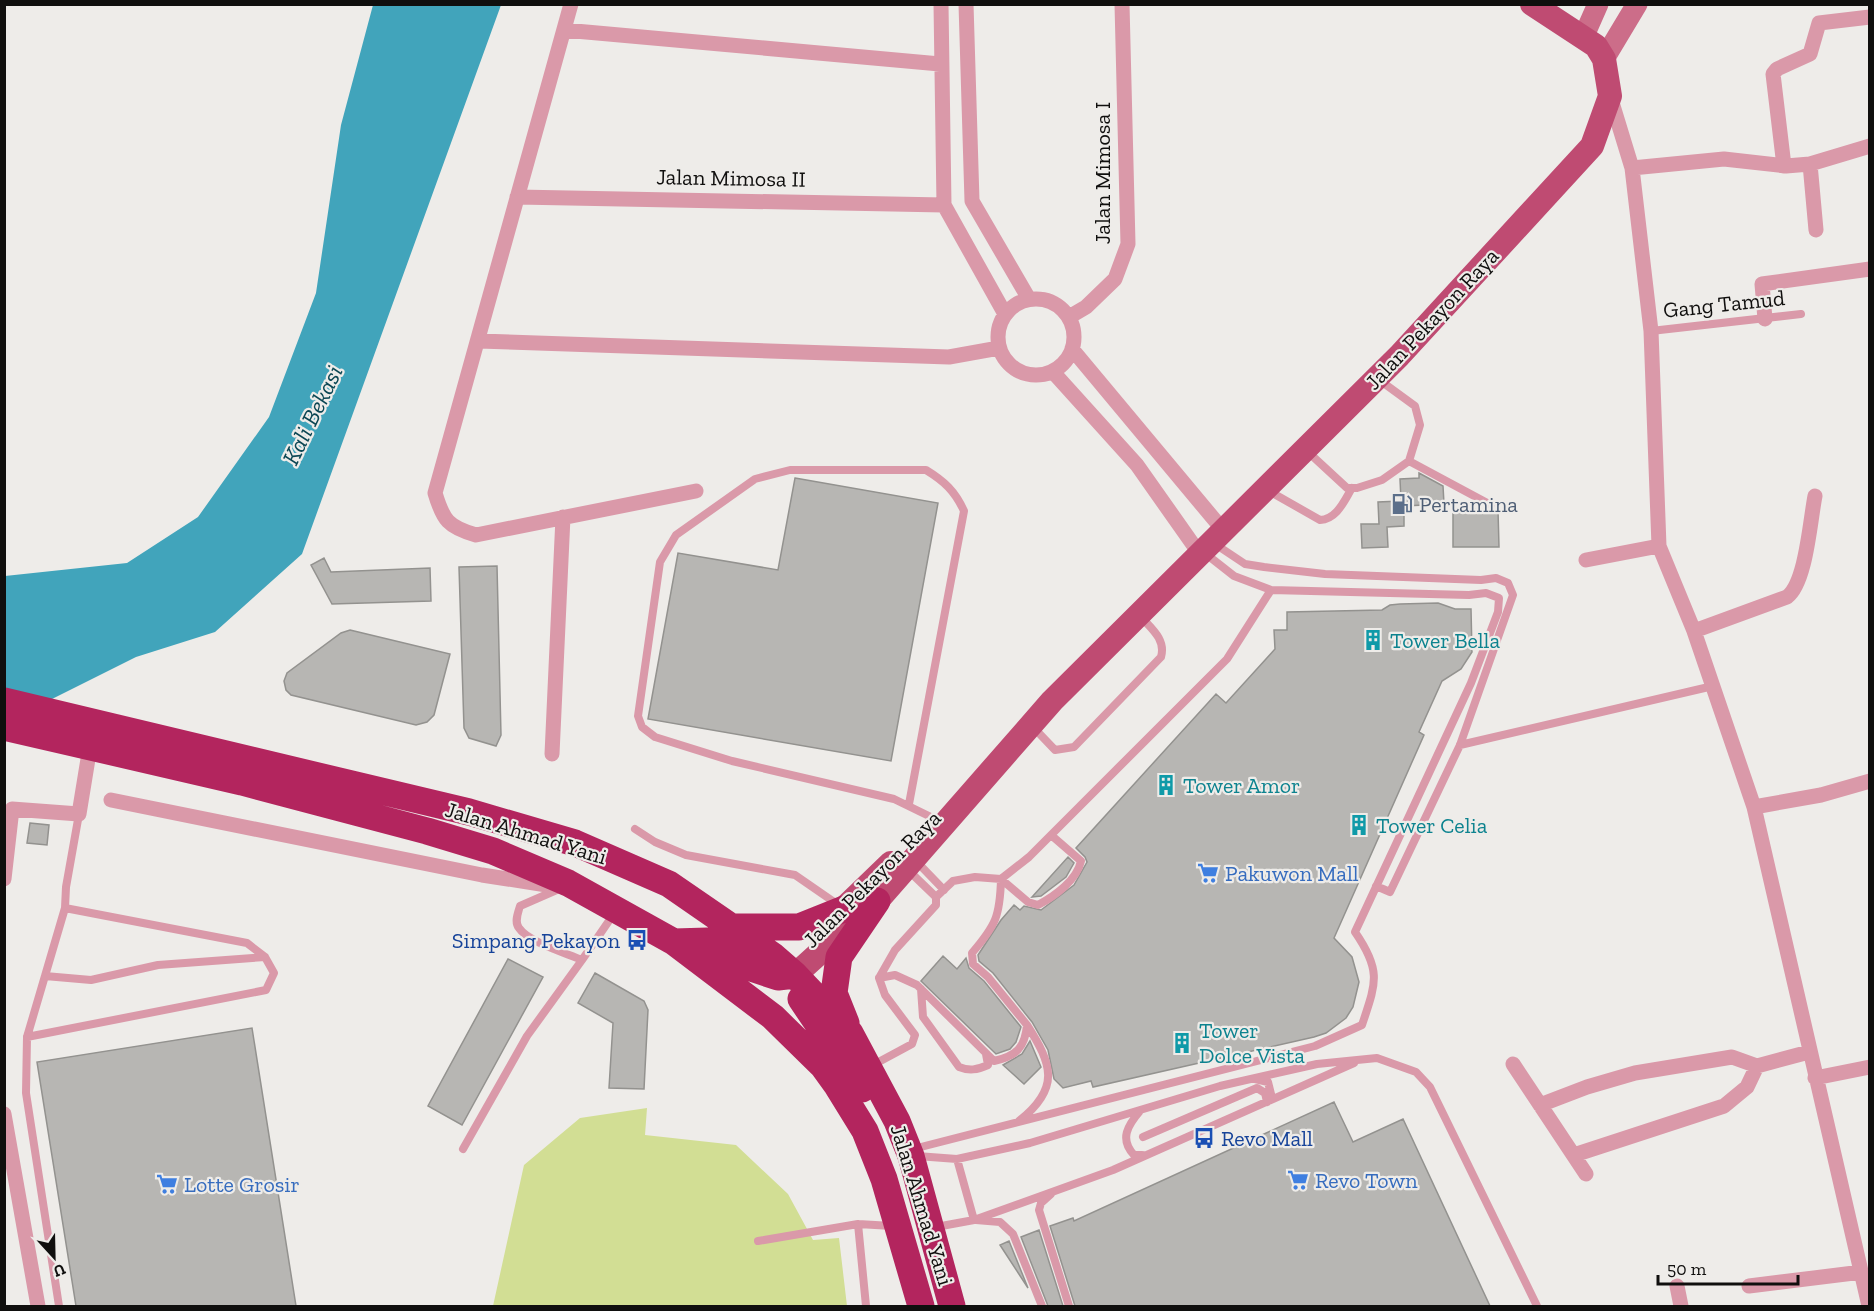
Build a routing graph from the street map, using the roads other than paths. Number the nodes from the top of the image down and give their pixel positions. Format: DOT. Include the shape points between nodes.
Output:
graph roads {
  1 [pos="571,4"];
  2 [pos="941,4"];
  3 [pos="966,4"];
  4 [pos="1122,4"];
  5 [pos="1532,4"];
  6 [pos="1598,4"];
  7 [pos="1637,4"];
  8 [pos="1869,17"];
  9 [pos="564,30"];
  10 [pos="1583,38"];
  11 [pos="1604,58"];
  12 [pos="940,64"];
  13 [pos="1610,96"];
  14 [pos="1869,146"];
  15 [pos="969,153"];
  16 [pos="943,154"];
  17 [pos="1810,164"];
  18 [pos="1784,166"];
  19 [pos="1632,168"];
  20 [pos="517,197"];
  21 [pos="944,205"];
  22 [pos="1816,230"];
  23 [pos="1869,269"];
  24 [pos="1029,299"];
  25 [pos="1005,314"];
  26 [pos="1801,314"];
  27 [pos="1069,317"];
  28 [pos="1764,319"];
  29 [pos="1651,331"];
  30 [pos="479,341"];
  31 [pos="999,348"];
  32 [pos="1072,349"];
  33 [pos="1053,372"];
  34 [pos="1377,378"];
  35 [pos="1305,449"];
  36 [pos="1409,461"];
  37 [pos="1265,488"];
  38 [pos="1352,488"];
  39 [pos="696,491"];
  40 [pos="1815,496"];
  41 [pos="1491,506"];
  42 [pos="563,517"];
  43 [pos="1209,544"];
  44 [pos="1659,546"];
  45 [pos="1586,560"];
  46 [pos="1271,590"];
  47 [pos="1138,615"];
  48 [pos="1694,631"];
  49 [pos="1713,686"];
  50 [pos="4,701"];
  51 [pos="1031,725"];
  52 [pos="4,727"];
  53 [pos="45,733"];
  54 [pos="4,743"];
  55 [pos="1460,745"];
  56 [pos="552,754"];
  57 [pos="88,759"];
  58 [pos="1869,781"];
  59 [pos="111,800"];
  60 [pos="909,804"];
  61 [pos="1754,807"];
  62 [pos="79,814"];
  63 [pos="933,818"];
  64 [pos="635,829"];
  65 [pos="1050,835"];
  66 [pos="910,864"];
  67 [pos="4,879"];
  68 [pos="1001,879"];
  69 [pos="1376,886"];
  70 [pos="562,888"];
  71 [pos="944,890"];
  72 [pos="936,897"];
  73 [pos="877,901"];
  74 [pos="65,908"];
  75 [pos="610,908"];
  76 [pos="844,909"];
  77 [pos="734,927"];
  78 [pos="674,942"];
  79 [pos="265,957"];
  80 [pos="582,960"];
  81 [pos="795,975"];
  82 [pos="45,976"];
  83 [pos="879,978"];
  84 [pos="921,988"];
  85 [pos="1027,1025"];
  86 [pos="850,1034"];
  87 [pos="27,1037"];
  88 [pos="1809,1052"];
  89 [pos="986,1054"];
  90 [pos="1361,1060"];
  91 [pos="1513,1064"];
  92 [pos="1757,1066"];
  93 [pos="869,1067"];
  94 [pos="1869,1067"];
  95 [pos="1815,1078"];
  96 [pos="1249,1079"];
  97 [pos="1267,1102"];
  98 [pos="1540,1105"];
  99 [pos="1140,1111"];
  100 [pos="4,1114"];
  101 [pos="1015,1123"];
  102 [pos="1143,1137"];
  103 [pos="464,1149"];
  104 [pos="1152,1152"];
  105 [pos="910,1153"];
  106 [pos="1574,1155"];
  107 [pos="957,1159"];
  108 [pos="1586,1174"];
  109 [pos="1054,1191"];
  110 [pos="974,1220"];
  111 [pos="858,1224"];
  112 [pos="899,1227"];
  113 [pos="932,1228"];
  114 [pos="758,1241"];
  115 [pos="1862,1272"];
  116 [pos="1677,1286"];
  117 [pos="1749,1286"];
  118 [pos="39,1306"];
  119 [pos="60,1306"];
  120 [pos="866,1306"];
  121 [pos="921,1306"];
  122 [pos="952,1306"];
  123 [pos="1042,1306"];
  124 [pos="1069,1306"];
  125 [pos="1537,1306"];
  126 [pos="1681,1306"];
  127 [pos="1869,1306"];
  1 -- 9 [label="street"];
  2 -- 12 [label="street"];
  3 -- 15 [label="street"];
  4 -- 27 [label="street, Jalan Mimosa I" via="1128,244 1116,279"];
  5 -- 10 [label="main road"];
  6 -- 10 [label="street"];
  7 -- 11 [label="street"];
  8 -- 18 [label="street" via="1819,22 1810,54 1773,74"];
  9 -- 12 [label="street"];
  9 -- 20 [label="street"];
  10 -- 11 [label="main road" via="1596,46"];
  11 -- 13 [label="main road, Jalan Pekayon Raya"];
  12 -- 16 [label="street"];
  13 -- 19 [label="street"];
  13 -- 34 [label="main road, Jalan Pekayon Raya" via="1592,146"];
  14 -- 17 [label="street"];
  15 -- 16 [label="street"];
  15 -- 24 [label="street" via="972,201"];
  16 -- 21 [label="street"];
  17 -- 18 [label="street"];
  17 -- 22 [label="street"];
  18 -- 19 [label="street" via="1725,159"];
  19 -- 29 [label="street"];
  20 -- 21 [label="street, Jalan Mimosa II"];
  20 -- 30 [label="street"];
  21 -- 25 [label="street"];
  23 -- 28 [label="street" via="1762,284"];
  24 -- 25 [label="street"];
  24 -- 27 [label="street" via="1045,299"];
  25 -- 31 [label="street" via="998,330"];
  26 -- 28 [label="lane, Gang Tamud"];
  27 -- 32 [label="street" via="1074,333"];
  28 -- 29 [label="lane, Gang Tamud"];
  29 -- 44 [label="street"];
  30 -- 31 [label="street" via="949,357"];
  30 -- 42 [label="street" via="435,493 442,516 458,530 476,535"];
  31 -- 33 [label="street" via="1007,362 1020,372"];
  32 -- 33 [label="street"];
  32 -- 43 [label="street"];
  33 -- 43 [label="street"];
  34 -- 35 [label="main road, Jalan Pekayon Raya"];
  34 -- 36 [label="lane" via="1415,406 1420,425"];
  35 -- 37 [label="main road, Jalan Pekayon Raya"];
  35 -- 38 [label="lane" via="1347,488"];
  36 -- 38 [label="lane" via="1383,480"];
  36 -- 41 [label="lane"];
  37 -- 38 [label="lane" via="1320,520 1337,512"];
  37 -- 43 [label="main road, Jalan Pekayon Raya"];
  39 -- 42 [label="street"];
  40 -- 48 [label="street" via="1800,579 1794,592"];
  42 -- 56 [label="street"];
  43 -- 46 [label="lane" via="1234,576"];
  43 -- 47 [label="main road, Jalan Pekayon Raya"];
  43 -- 55 [label="lane" via="1245,564 1264,567 1325,574 1496,578 1508,583 1513,595"];
  44 -- 45 [label="street"];
  44 -- 48 [label="street"];
  46 -- 65 [label="lane" via="1227,659"];
  46 -- 69 [label="lane" via="1486,593 1499,598 1498,612 1471,683"];
  47 -- 51 [label="main road, Jalan Pekayon Raya"];
  47 -- 51 [label="lane" via="1161,640 1161,657 1074,747 1055,750"];
  47 -- 63 [label="main road, Jalan Pekayon Raya"];
  48 -- 49 [label="street"];
  49 -- 55 [label="lane"];
  49 -- 61 [label="street"];
  50 -- 53 [label="highway, Jalan Ahmad Yani"];
  51 -- 66 [label="main road, Jalan Pekayon Raya"];
  52 -- 53 [label="highway, Jalan Ahmad Yani"];
  53 -- 54 [label="highway"];
  53 -- 57 [label="highway"];
  53 -- 75 [label="highway, Jalan Ahmad Yani" via="493,851 568,883"];
  53 -- 77 [label="highway, Jalan Ahmad Yani" via="469,812 575,843 669,884"];
  55 -- 69 [label="lane" via="1390,892"];
  57 -- 62 [label="street"];
  57 -- 70 [label="highway" via="417,834"];
  58 -- 61 [label="street"];
  59 -- 70 [label="street"];
  60 -- 60 [label="lane" via="732,761 655,737 642,727 638,716 660,562 676,536 755,479 790,470 926,470 949,487 964,511"];
  60 -- 63 [label="lane"];
  61 -- 88 [label="street"];
  62 -- 67 [label="street" via="12,809"];
  62 -- 74 [label="lane"];
  63 -- 76 [label="main road, Jalan Pekayon Raya"];
  64 -- 76 [label="lane" via="686,855 795,875"];
  65 -- 68 [label="lane"];
  65 -- 68 [label="lane" via="1081,861 1079,870 1062,888 1038,905 1028,902"];
  66 -- 71 [label="lane"];
  66 -- 72 [label="lane"];
  66 -- 73 [label="main road, Jalan Pekayon Raya"];
  68 -- 71 [label="lane" via="975,877 953,881"];
  68 -- 85 [label="lane" via="1000,909 972,953 974,964"];
  69 -- 101 [label="lane" via="1355,932 1368,951 1376,984 1362,1025 1315,1046"];
  70 -- 75 [label="highway"];
  70 -- 80 [label="lane" via="520,906 518,928 529,937"];
  71 -- 72 [label="lane"];
  72 -- 83 [label="lane" via="936,905 895,950"];
  73 -- 81 [label="main road, Jalan Pekayon Raya"];
  73 -- 86 [label="highway" via="839,957 834,993"];
  74 -- 79 [label="lane" via="247,943"];
  74 -- 82 [label="lane"];
  75 -- 78 [label="highway, Jalan Ahmad Yani"];
  75 -- 80 [label="lane"];
  76 -- 77 [label="highway" via="799,927"];
  76 -- 81 [label="main road, Jalan Pekayon Raya" via="793,957"];
  77 -- 81 [label="highway, Jalan Ahmad Yani"];
  78 -- 81 [label="highway" via="708,941 754,969 778,977"];
  78 -- 112 [label="highway, Jalan Ahmad Yani" via="773,1017 823,1066 865,1131"];
  79 -- 82 [label="lane" via="158,965 91,980"];
  79 -- 87 [label="lane" via="274,974 266,990"];
  80 -- 103 [label="lane" via="527,1035"];
  81 -- 86 [label="highway, Jalan Ahmad Yani"];
  81 -- 112 [label="highway" via="801,1000 861,1085 879,1121"];
  82 -- 87 [label="lane"];
  83 -- 84 [label="lane" via="895,975"];
  83 -- 93 [label="lane" via="885,995 915,1035 912,1044"];
  84 -- 89 [label="lane"];
  84 -- 89 [label="lane" via="923,1017 959,1067 968,1070 988,1065"];
  85 -- 89 [label="lane" via="1020,1051 994,1061"];
  85 -- 101 [label="lane" via="1044,1051 1050,1070 1047,1085 1034,1107"];
  86 -- 93 [label="highway, Jalan Ahmad Yani"];
  87 -- 119 [label="lane" via="26,1093"];
  88 -- 92 [label="street"];
  88 -- 95 [label="street"];
  90 -- 96 [label="lane" via="1317,1064"];
  90 -- 97 [label="lane"];
  90 -- 125 [label="lane" via="1377,1058 1398,1064 1416,1072 1430,1088"];
  91 -- 98 [label="street"];
  92 -- 98 [label="street" via="1732,1057 1635,1073"];
  92 -- 106 [label="street" via="1747,1087 1724,1106"];
  93 -- 105 [label="highway, Jalan Ahmad Yani"];
  94 -- 95 [label="street"];
  95 -- 115 [label="street"];
  96 -- 97 [label="lane" via="1268,1082 1271,1094"];
  96 -- 99 [label="lane"];
  97 -- 102 [label="lane" via="1265,1093 1257,1088"];
  97 -- 104 [label="lane"];
  98 -- 106 [label="street"];
  99 -- 104 [label="lane" via="1127,1128 1125,1141 1134,1155"];
  99 -- 107 [label="lane" via="1030,1143"];
  100 -- 118 [label="street"];
  101 -- 105 [label="lane"];
  104 -- 109 [label="lane"];
  105 -- 107 [label="lane"];
  105 -- 113 [label="highway, Jalan Ahmad Yani"];
  106 -- 108 [label="street"];
  107 -- 110 [label="lane"];
  109 -- 110 [label="lane"];
  109 -- 124 [label="lane" via="1039,1210"];
  110 -- 113 [label="lane"];
  110 -- 123 [label="lane" via="1000,1222 1013,1234"];
  111 -- 112 [label="lane"];
  111 -- 114 [label="lane"];
  111 -- 120 [label="lane"];
  112 -- 121 [label="highway, Jalan Ahmad Yani"];
  113 -- 122 [label="highway, Jalan Ahmad Yani"];
  115 -- 117 [label="street"];
  115 -- 127 [label="street"];
  116 -- 126 [label="street"];
}
